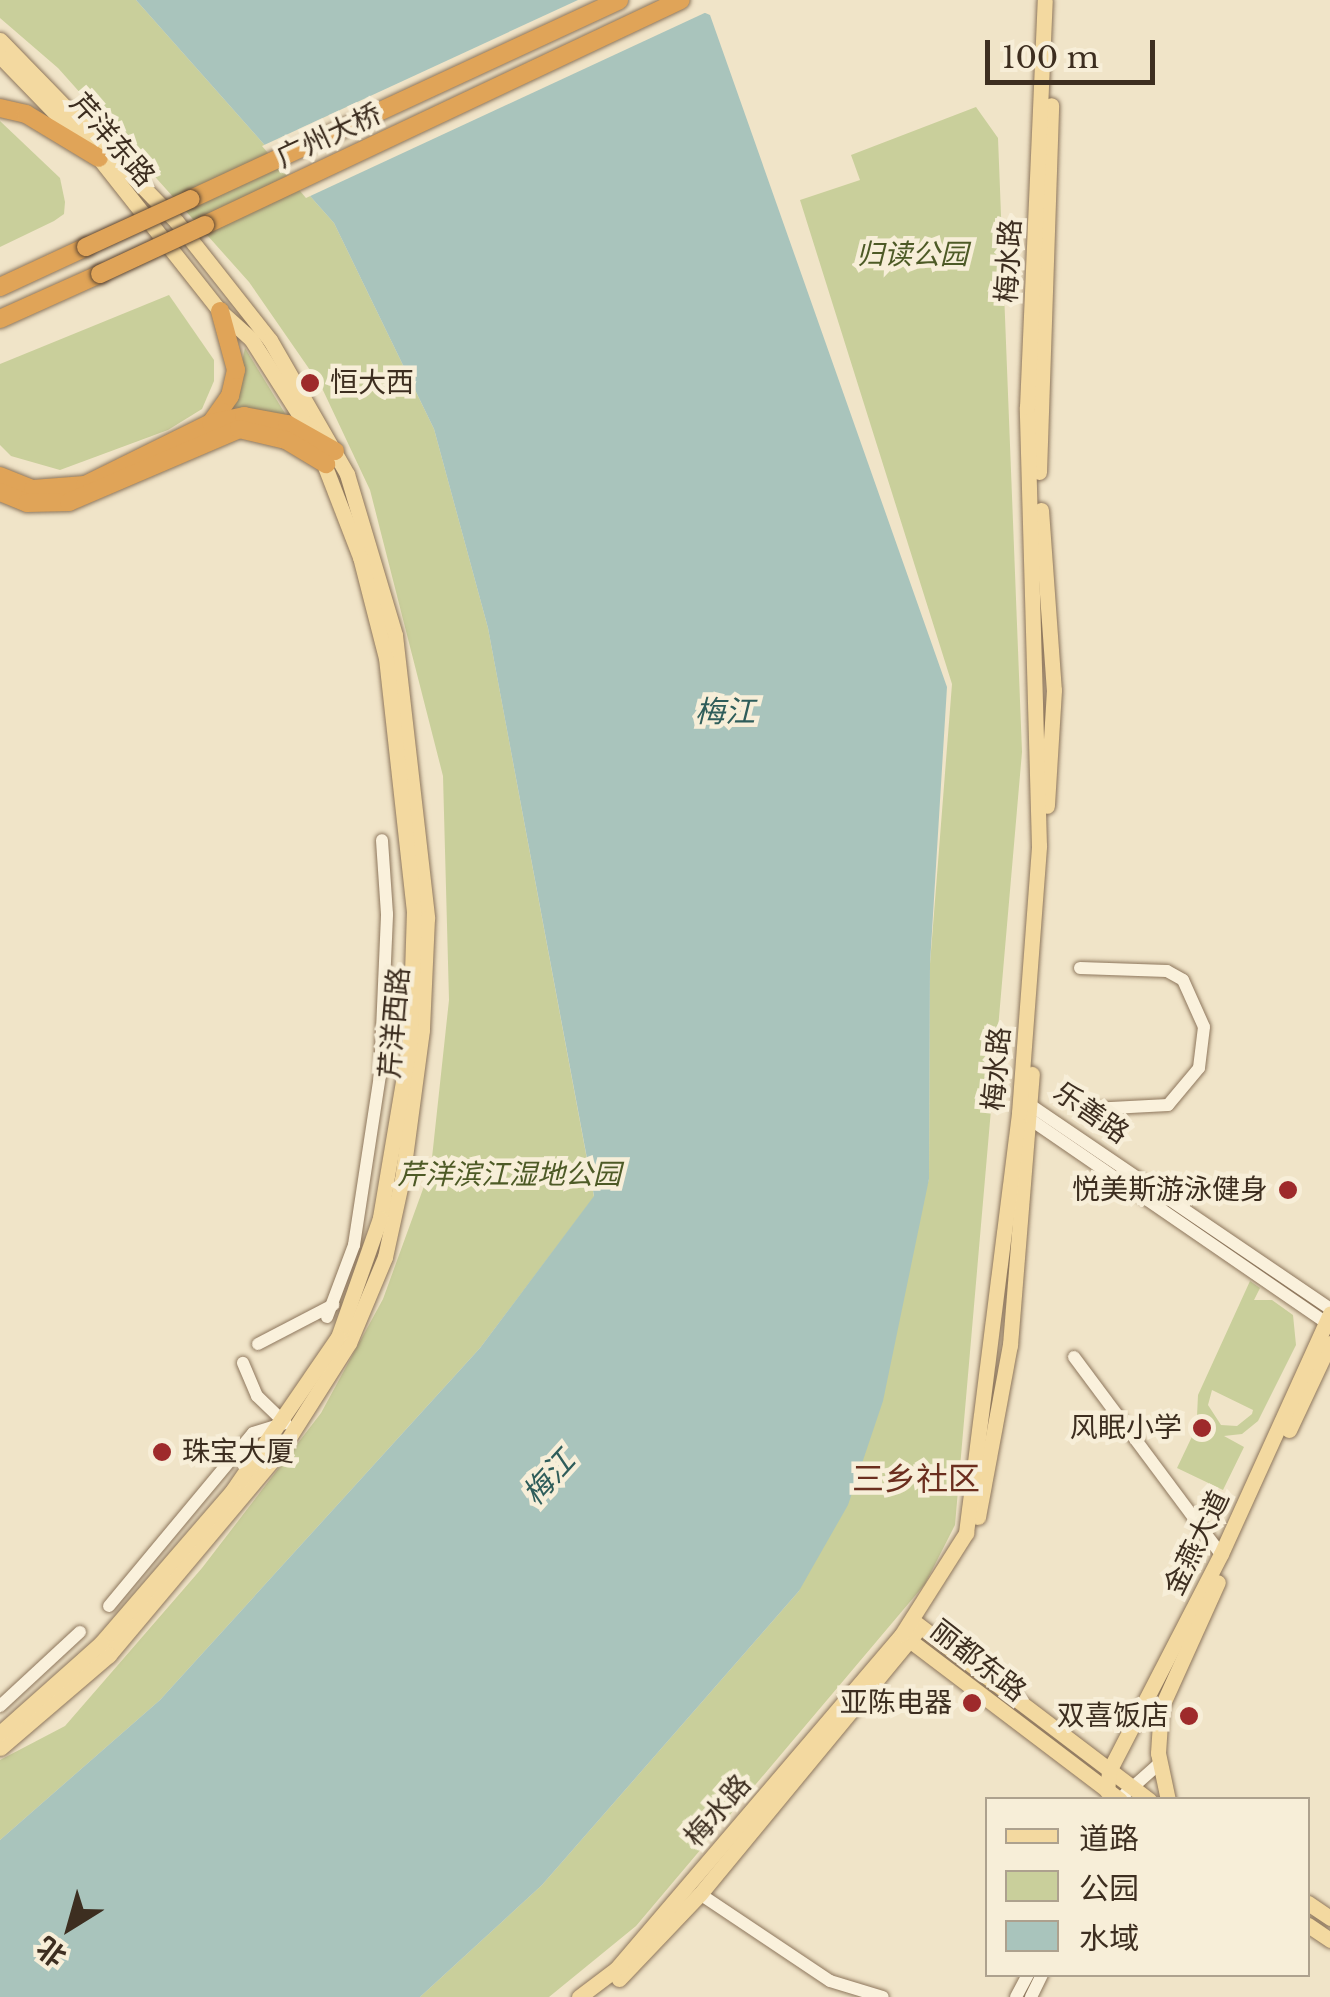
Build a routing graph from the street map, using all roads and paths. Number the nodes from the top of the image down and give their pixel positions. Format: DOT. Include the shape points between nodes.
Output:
graph roads {
  1 [pos="619,0"];
  2 [pos="681,0"];
  3 [pos="1046,0"];
  4 [pos="1054,0"];
  5 [pos="0,40"];
  6 [pos="0,56"];
  7 [pos="0,108"];
  8 [pos="98,158"];
  9 [pos="176,222"];
  10 [pos="0,287"];
  11 [pos="220,311"];
  12 [pos="0,320"];
  13 [pos="211,422"];
  14 [pos="314,438"];
  15 [pos="330,458"];
  16 [pos="0,476"];
  17 [pos="0,492"];
  18 [pos="382,840"];
  19 [pos="1080,968"];
  20 [pos="1025,1107"];
  21 [pos="1092,1109"];
  22 [pos="1329,1315"];
  23 [pos="1330,1343"];
  24 [pos="258,1344"];
  25 [pos="1074,1357"];
  26 [pos="244,1363"];
  27 [pos="285,1423"];
  28 [pos="1222,1554"];
  29 [pos="109,1606"];
  30 [pos="911,1630"];
  31 [pos="80,1632"];
  32 [pos="0,1706"];
  33 [pos="1137,1717"];
  34 [pos="1158,1724"];
  35 [pos="0,1733"];
  36 [pos="0,1748"];
  37 [pos="1160,1763"];
  38 [pos="1109,1771"];
  39 [pos="1116,1795"];
  40 [pos="1167,1797"];
  41 [pos="700,1894"];
  42 [pos="580,1997"];
  43 [pos="596,1997"];
  44 [pos="883,1997"];
  1 -- 10 [label="highway, 广州大桥, bridge"];
  2 -- 12 [label="highway, 广州大桥, bridge"];
  3 -- 20 [label="main road, 梅水路" via="1027,407 1039,846"];
  4 -- 20 [label="main road, 梅水路" via="1039,478 1054,690"];
  5 -- 9 [label="main road, 芹洋东路"];
  6 -- 8 [label="main road, 芹洋东路"];
  7 -- 8 [label="highway" via="26,114"];
  8 -- 11 [label="main road, 芹洋东路"];
  9 -- 15 [label="main road, 芹洋西路" via="270,340"];
  11 -- 13 [label="highway" via="236,370 230,396"];
  11 -- 14 [label="main road" via="251,339"];
  13 -- 14 [label="highway" via="266,418"];
  13 -- 16 [label="highway" via="85,485 33,490"];
  14 -- 15 [label="highway"];
  15 -- 17 [label="highway" via="240,429 69,502 27,503"];
  15 -- 27 [label="main road, 芹洋西路" via="386,658 402,764 414,910 410,1040 370,1263 338,1337"];
  15 -- 36 [label="main road, 芹洋西路" via="395,635 427,918 419,1048 385,1256 350,1343 281,1450 100,1665"];
  18 -- 24 [label="street" via="380,1076 354,1245 330,1311"];
  19 -- 21 [label="street" via="1167,971 1183,980 1204,1027 1199,1068 1168,1105"];
  20 -- 22 [label="street, 乐善路"];
  20 -- 30 [label="main road, 梅水路" via="966,1532"];
  22 -- 28 [label="main road, 金燕大道"];
  23 -- 34 [label="main road, 金燕大道" via="1166,1692"];
  25 -- 28 [label="street"];
  26 -- 27 [label="street" via="258,1396"];
  27 -- 29 [label="street" via="253,1433"];
  27 -- 35 [label="main road, 芹洋西路" via="101,1643"];
  28 -- 33 [label="main road, 金燕大道"];
  30 -- 38 [label="main road, 丽都东路"];
  30 -- 39 [label="main road, 丽都东路"];
  30 -- 41 [label="main road, 梅水路"];
  30 -- 42 [label="main road, 梅水路" via="616,1969"];
  31 -- 32 [label="street"];
  33 -- 34 [label="main road"];
  33 -- 38 [label="main road, 金燕大道"];
  34 -- 37 [label="main road, 金燕大道"];
  37 -- 39 [label="street"];
  37 -- 40 [label="main road, 金燕大道"];
  38 -- 39 [label="main road, 金燕大道"];
  38 -- 39 [label="main road, 丽都东路"];
  41 -- 43 [label="main road, 梅水路"];
  41 -- 44 [label="street" via="830,1981"];
}
